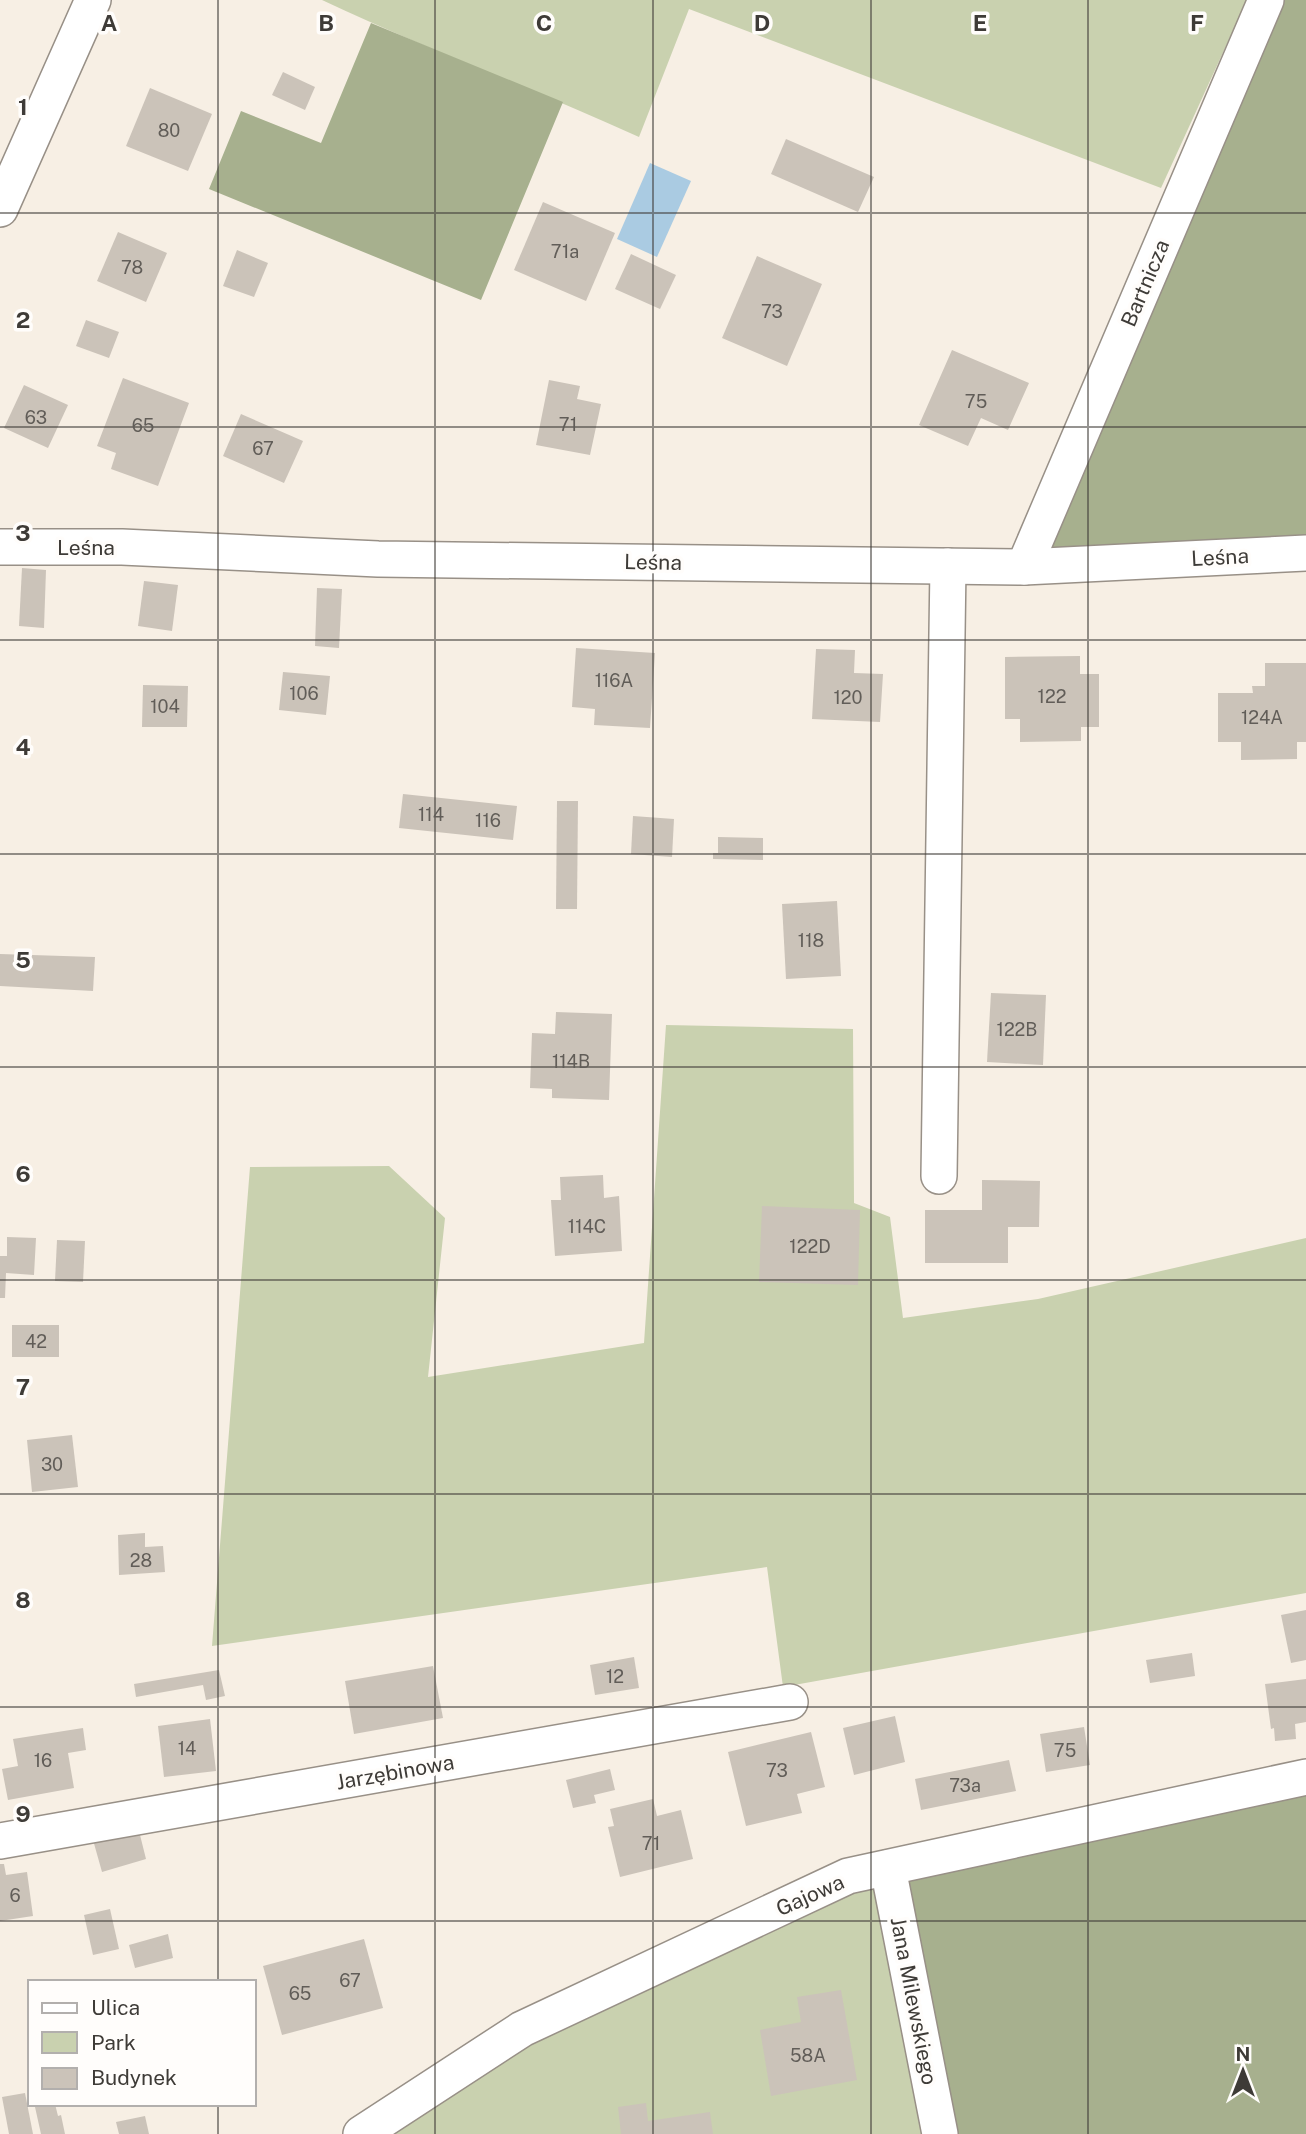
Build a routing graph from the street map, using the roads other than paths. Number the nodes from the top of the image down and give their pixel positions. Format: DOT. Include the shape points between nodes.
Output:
graph roads {
  1 [pos="93,0"];
  2 [pos="1266,0"];
  3 [pos="0,209"];
  4 [pos="0,547"];
  5 [pos="1306,553"];
  6 [pos="948,565"];
  7 [pos="1024,567"];
  8 [pos="939,1177"];
  9 [pos="790,1702"];
  10 [pos="1306,1777"];
  11 [pos="0,1842"];
  12 [pos="888,1868"];
  13 [pos="361,2134"];
  14 [pos="940,2134"];
  1 -- 3 [label="street"];
  2 -- 7 [label="street, Bartnicza"];
  4 -- 6 [label="street, Leśna" via="122,547 378,559"];
  5 -- 7 [label="street, Leśna"];
  6 -- 7 [label="street, Leśna"];
  6 -- 8 [label="street"];
  9 -- 11 [label="street, Jarzębinowa"];
  10 -- 12 [label="street, Gajowa"];
  12 -- 13 [label="street, Gajowa" via="848,1877 522,2029"];
  12 -- 14 [label="street, Jana Milewskiego"];
}
